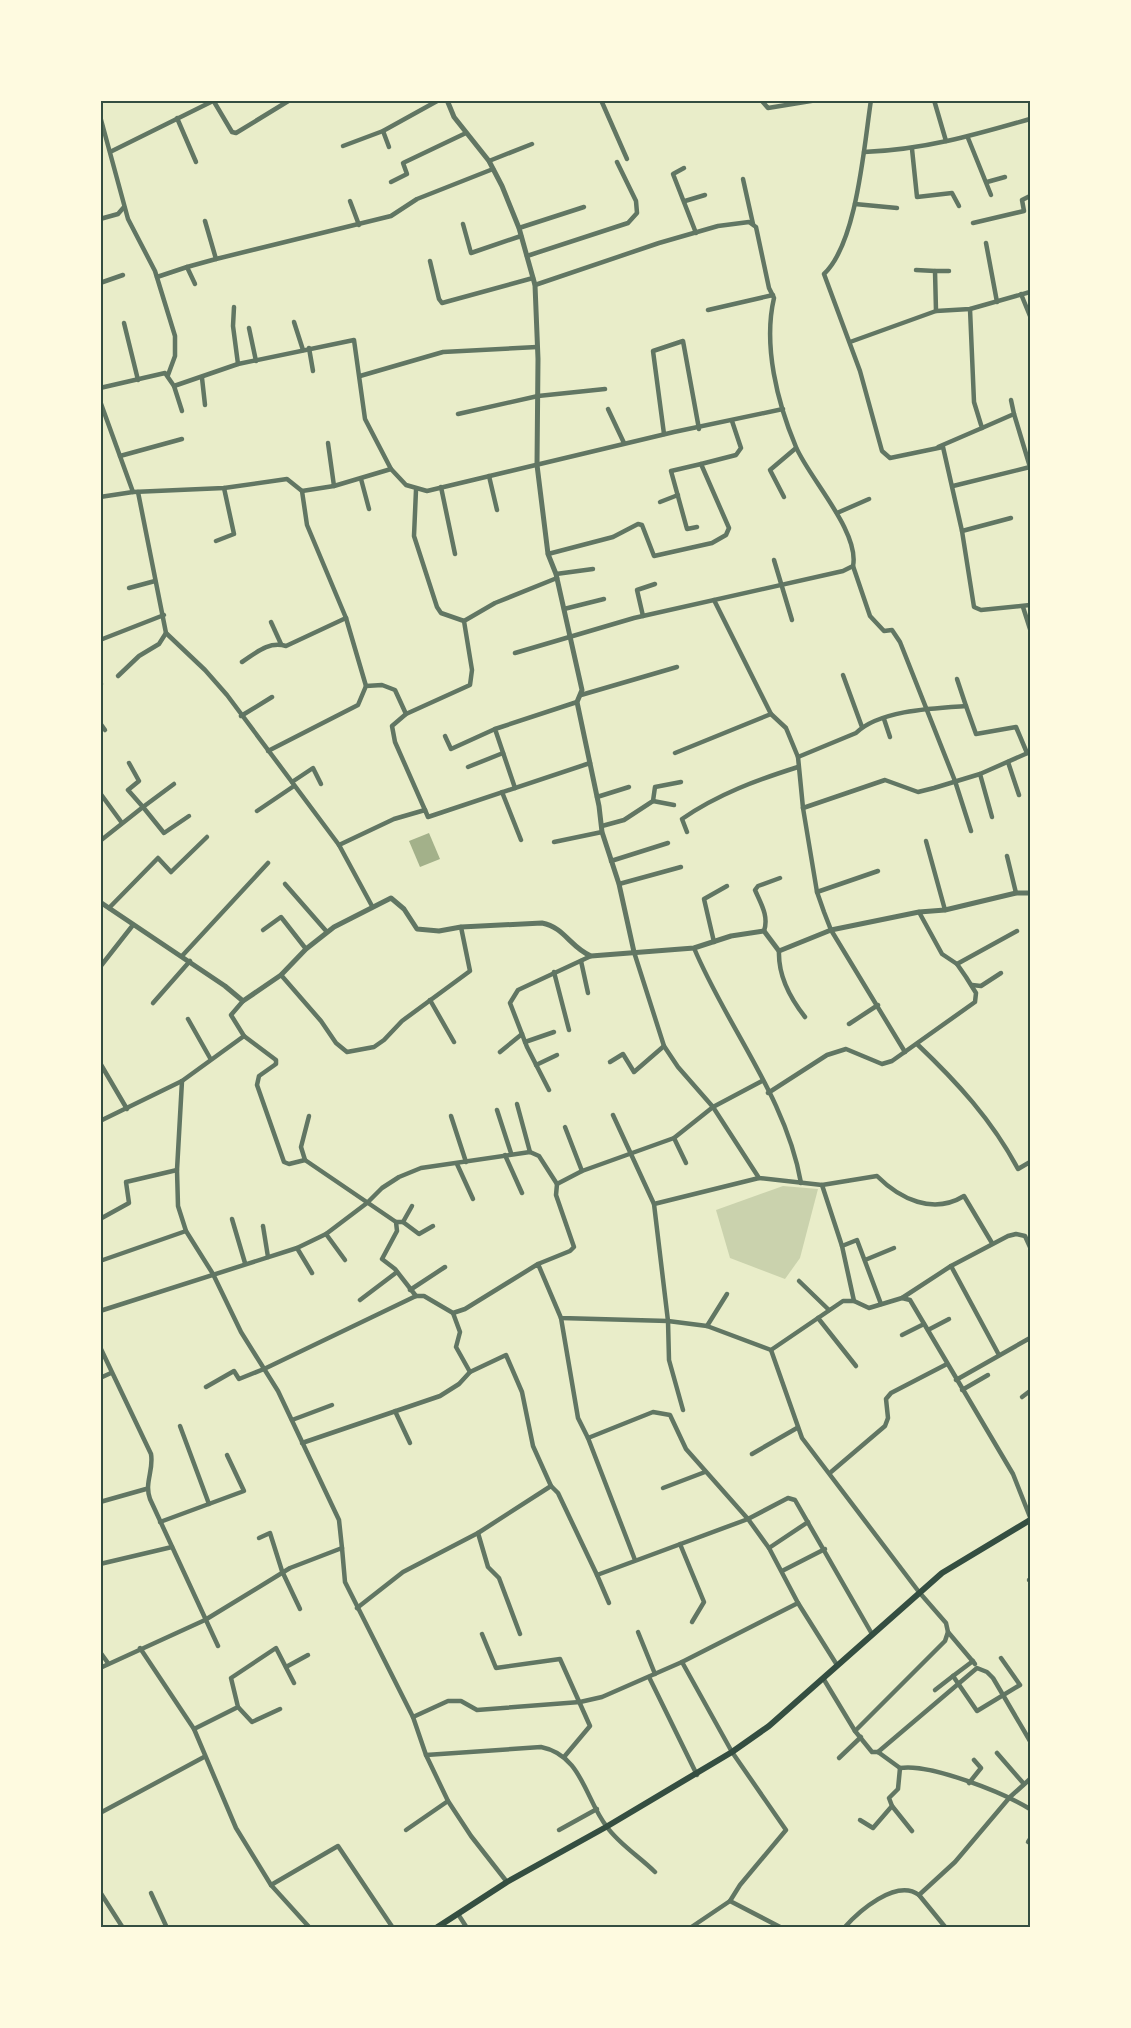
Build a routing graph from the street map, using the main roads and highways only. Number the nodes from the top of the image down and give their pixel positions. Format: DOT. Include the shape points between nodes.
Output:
graph roads {
  1 [pos="1030,1518"];
  2 [pos="436,1928"];
  1 -- 2 [label="main road" via="942,1573 769,1726 732,1752 507,1882"];
}
